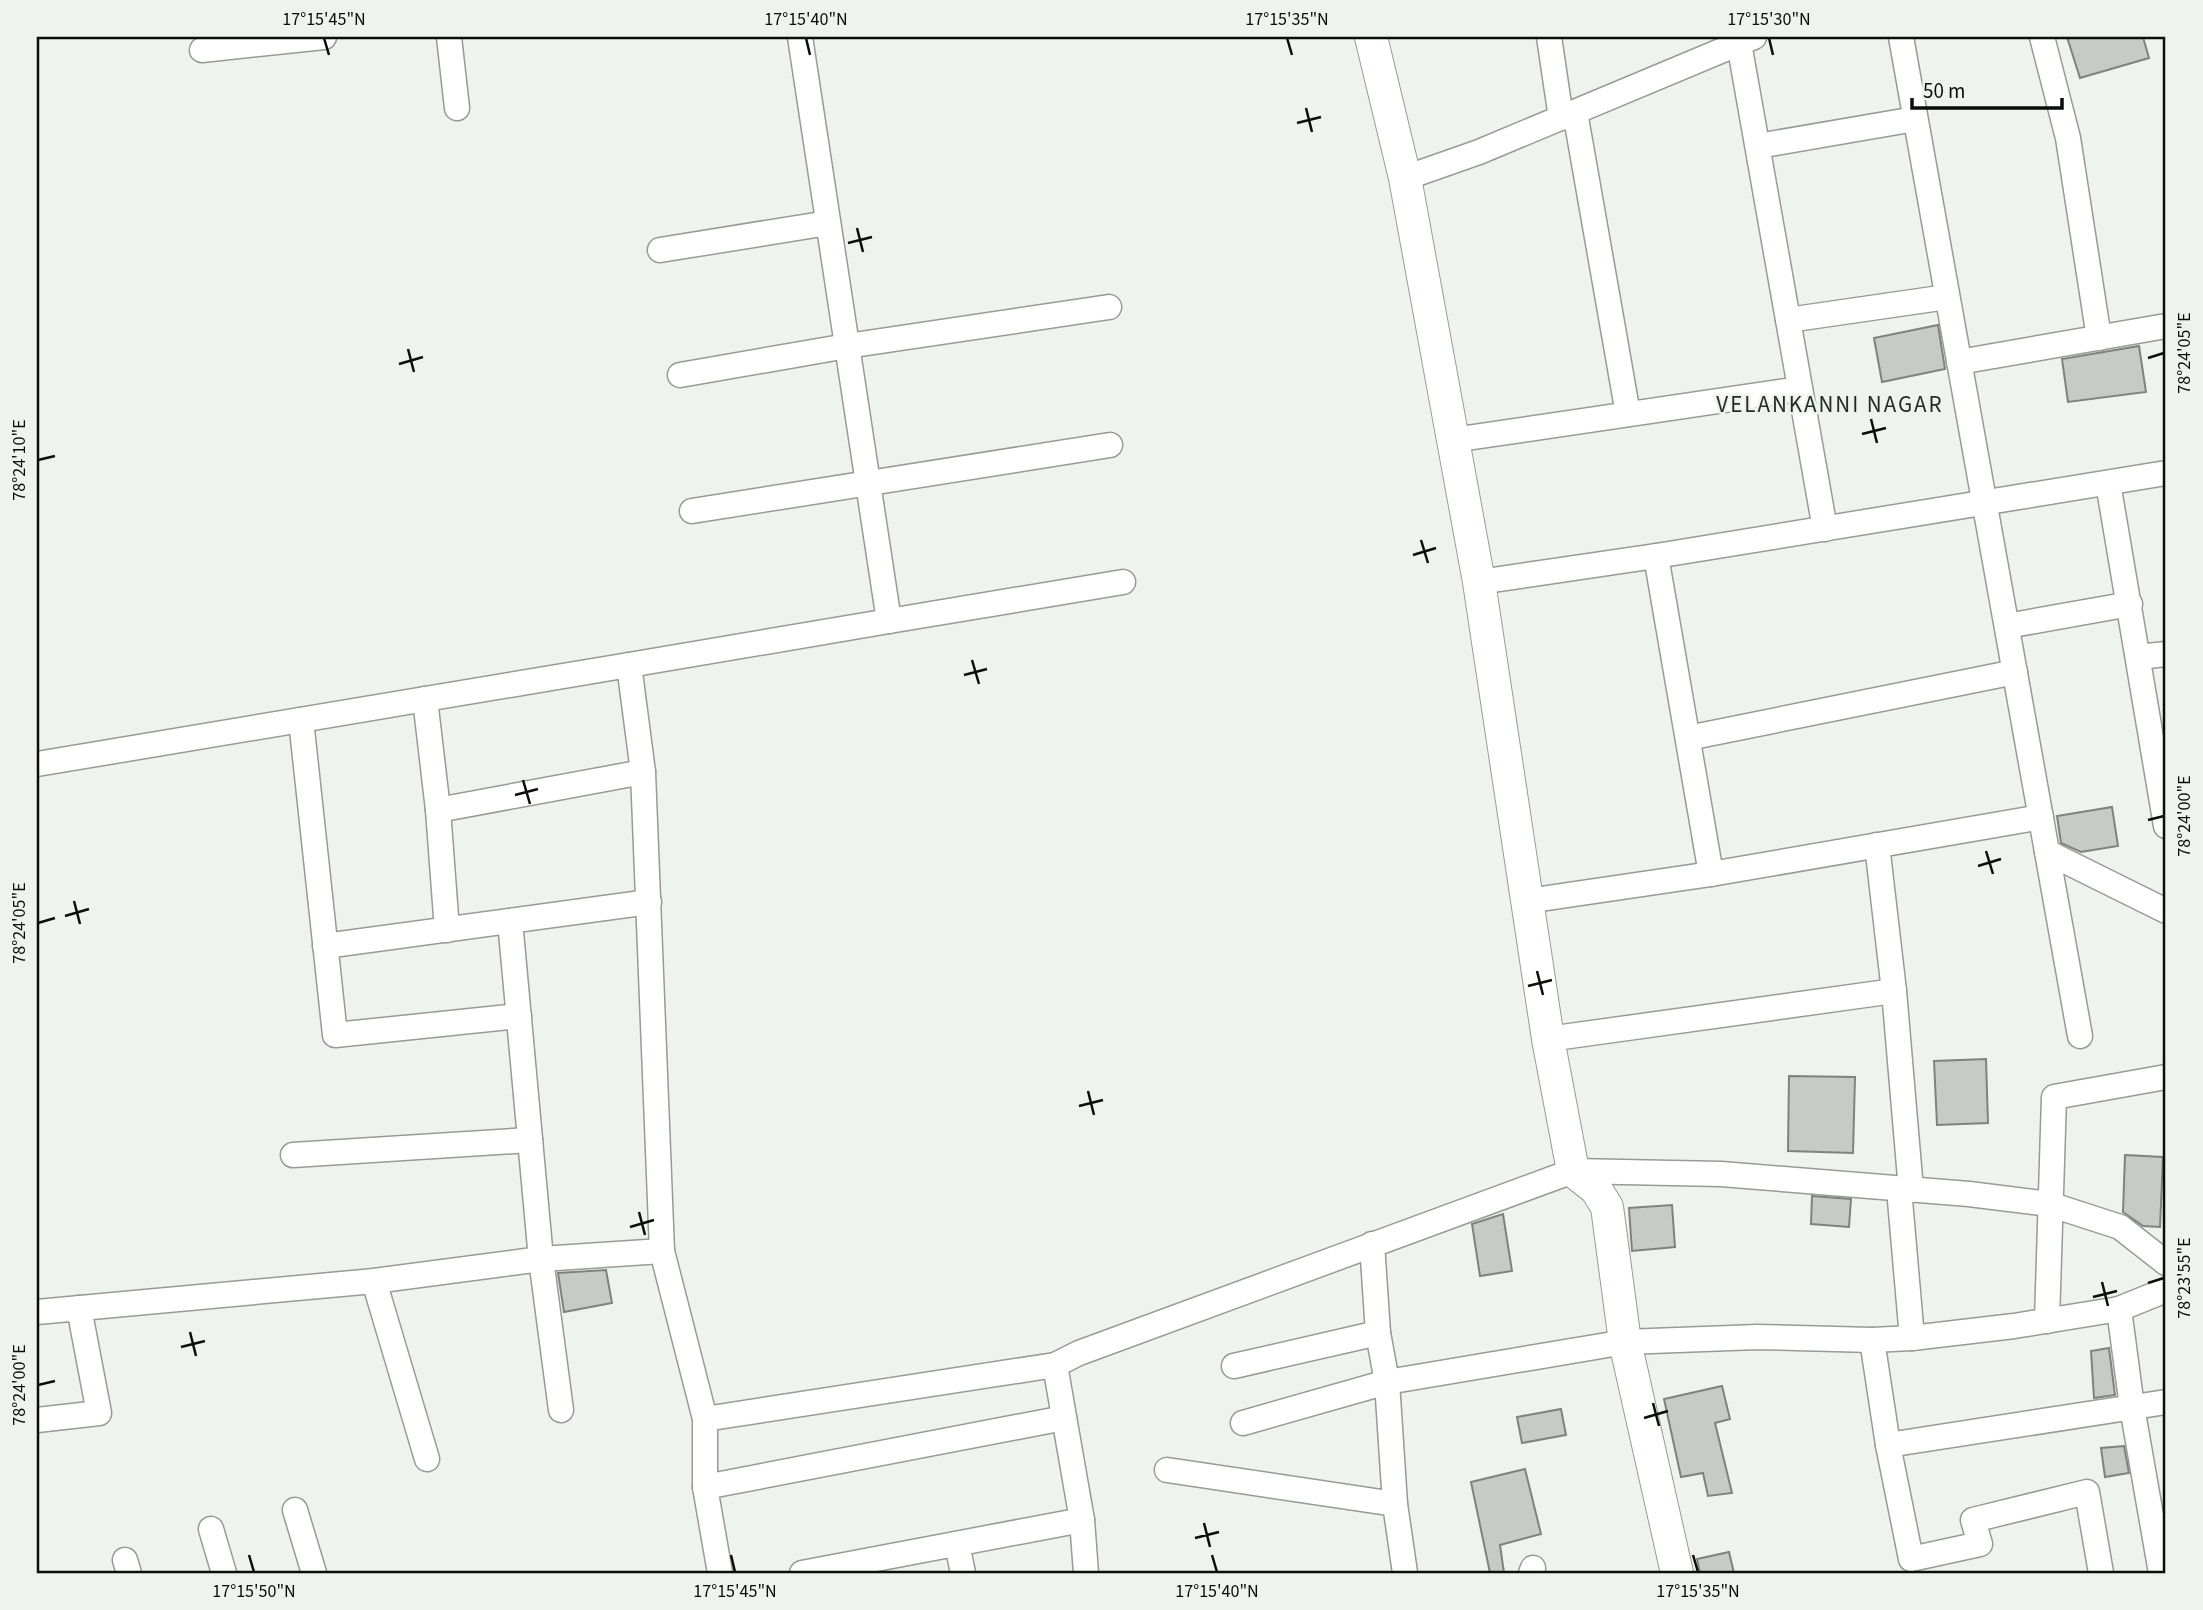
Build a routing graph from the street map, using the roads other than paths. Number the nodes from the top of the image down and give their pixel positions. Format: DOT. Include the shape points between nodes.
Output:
graph roads {
  1 [pos="324,37"];
  2 [pos="449,37"];
  3 [pos="800,37"];
  4 [pos="1371,37"];
  5 [pos="1549,37"];
  6 [pos="1900,37"];
  7 [pos="2042,37"];
  8 [pos="1747,40"];
  9 [pos="202,50"];
  10 [pos="457,108"];
  11 [pos="1568,115"];
  12 [pos="1915,118"];
  13 [pos="1758,146"];
  14 [pos="1405,178"];
  15 [pos="828,223"];
  16 [pos="660,250"];
  17 [pos="1947,296"];
  18 [pos="1109,307"];
  19 [pos="1788,320"];
  20 [pos="2166,326"];
  21 [pos="2099,338"];
  22 [pos="847,346"];
  23 [pos="1959,362"];
  24 [pos="680,375"];
  25 [pos="1800,388"];
  26 [pos="1628,414"];
  27 [pos="1454,440"];
  28 [pos="1110,445"];
  29 [pos="2166,473"];
  30 [pos="868,482"];
  31 [pos="2108,483"];
  32 [pos="1984,503"];
  33 [pos="692,511"];
  34 [pos="1825,529"];
  35 [pos="1656,556"];
  36 [pos="1123,582"];
  37 [pos="1479,582"];
  38 [pos="2130,604"];
  39 [pos="889,621"];
  40 [pos="2007,626"];
  41 [pos="2166,654"];
  42 [pos="2138,657"];
  43 [pos="629,665"];
  44 [pos="2015,672"];
  45 [pos="425,699"];
  46 [pos="301,720"];
  47 [pos="1688,738"];
  48 [pos="37,764"];
  49 [pos="2162,771"];
  50 [pos="643,772"];
  51 [pos="438,810"];
  52 [pos="2041,817"];
  53 [pos="2166,826"];
  54 [pos="1877,845"];
  55 [pos="2047,852"];
  56 [pos="1711,874"];
  57 [pos="1527,901"];
  58 [pos="649,902"];
  59 [pos="2166,911"];
  60 [pos="510,921"];
  61 [pos="447,930"];
  62 [pos="326,946"];
  63 [pos="1894,991"];
  64 [pos="519,1016"];
  65 [pos="2080,1036"];
  66 [pos="1548,1039"];
  67 [pos="2166,1077"];
  68 [pos="530,1140"];
  69 [pos="293,1155"];
  70 [pos="1573,1171"];
  71 [pos="1905,1189"];
  72 [pos="2049,1204"];
  73 [pos="1371,1244"];
  74 [pos="662,1251"];
  75 [pos="541,1259"];
  76 [pos="2166,1263"];
  77 [pos="374,1281"];
  78 [pos="2166,1290"];
  79 [pos="79,1308"];
  80 [pos="2119,1309"];
  81 [pos="37,1312"];
  82 [pos="2047,1321"];
  83 [pos="1378,1333"];
  84 [pos="1912,1338"];
  85 [pos="1871,1340"];
  86 [pos="1625,1342"];
  87 [pos="1055,1365"];
  88 [pos="1234,1366"];
  89 [pos="1387,1381"];
  90 [pos="2166,1402"];
  91 [pos="2132,1407"];
  92 [pos="561,1410"];
  93 [pos="1064,1418"];
  94 [pos="705,1419"];
  95 [pos="37,1420"];
  96 [pos="1243,1423"];
  97 [pos="1888,1445"];
  98 [pos="427,1459"];
  99 [pos="1167,1470"];
  100 [pos="705,1487"];
  101 [pos="1395,1504"];
  102 [pos="295,1510"];
  103 [pos="1082,1520"];
  104 [pos="211,1529"];
  105 [pos="957,1544"];
  106 [pos="2159,1572"];
  107 [pos="224,1573"];
  108 [pos="314,1573"];
  109 [pos="720,1573"];
  110 [pos="802,1573"];
  111 [pos="963,1573"];
  112 [pos="1086,1573"];
  113 [pos="1405,1573"];
  114 [pos="1677,1573"];
  115 [pos="2101,1573"];
  1 -- 9 [label="street"];
  2 -- 10 [label="street"];
  3 -- 15 [label="street"];
  4 -- 14 [label="main road"];
  5 -- 11 [label="street"];
  6 -- 12 [label="street"];
  7 -- 21 [label="street" via="2068,138"];
  8 -- 11 [label="street"];
  8 -- 13 [label="street"];
  11 -- 14 [label="street"];
  11 -- 26 [label="street"];
  12 -- 13 [label="street"];
  12 -- 17 [label="street"];
  13 -- 19 [label="street"];
  14 -- 27 [label="main road"];
  15 -- 16 [label="street"];
  15 -- 22 [label="street"];
  17 -- 19 [label="street"];
  17 -- 23 [label="street"];
  18 -- 22 [label="street"];
  19 -- 25 [label="street"];
  20 -- 21 [label="street"];
  21 -- 23 [label="street"];
  22 -- 24 [label="street"];
  22 -- 30 [label="street"];
  23 -- 32 [label="street"];
  25 -- 26 [label="street"];
  25 -- 34 [label="street"];
  26 -- 27 [label="street"];
  27 -- 37 [label="main road"];
  28 -- 30 [label="street"];
  29 -- 31 [label="street"];
  30 -- 33 [label="street"];
  30 -- 39 [label="street"];
  31 -- 32 [label="street"];
  31 -- 38 [label="street"];
  32 -- 34 [label="street"];
  32 -- 40 [label="street"];
  34 -- 35 [label="street"];
  35 -- 37 [label="street"];
  35 -- 47 [label="street"];
  36 -- 39 [label="street"];
  37 -- 57 [label="main road"];
  38 -- 40 [label="street"];
  38 -- 42 [label="street"];
  39 -- 43 [label="street"];
  40 -- 44 [label="street"];
  41 -- 42 [label="street"];
  42 -- 49 [label="street"];
  43 -- 45 [label="street"];
  43 -- 50 [label="street"];
  44 -- 47 [label="street"];
  44 -- 52 [label="street"];
  45 -- 46 [label="street"];
  45 -- 51 [label="street"];
  46 -- 48 [label="street"];
  46 -- 62 [label="street"];
  47 -- 56 [label="street"];
  49 -- 53 [label="street"];
  50 -- 51 [label="street"];
  50 -- 58 [label="street"];
  51 -- 61 [label="street"];
  52 -- 54 [label="street"];
  52 -- 55 [label="street"];
  54 -- 56 [label="street"];
  54 -- 63 [label="street"];
  55 -- 59 [label="street"];
  55 -- 65 [label="street"];
  56 -- 57 [label="street"];
  57 -- 66 [label="main road"];
  58 -- 60 [label="street"];
  58 -- 74 [label="street"];
  60 -- 61 [label="street"];
  60 -- 64 [label="street"];
  61 -- 62 [label="street"];
  62 -- 64 [label="street" via="335,1035"];
  63 -- 66 [label="street"];
  63 -- 71 [label="street"];
  64 -- 68 [label="street"];
  66 -- 70 [label="main road"];
  67 -- 72 [label="street" via="2054,1097"];
  68 -- 69 [label="street"];
  68 -- 75 [label="street"];
  70 -- 71 [label="street" via="1721,1174"];
  70 -- 73 [label="street"];
  70 -- 86 [label="main road" via="1596,1189 1607,1207"];
  71 -- 72 [label="street"];
  71 -- 84 [label="street"];
  72 -- 76 [label="street" via="2120,1227"];
  72 -- 82 [label="street"];
  73 -- 83 [label="street"];
  73 -- 87 [label="street"];
  74 -- 75 [label="street"];
  74 -- 94 [label="street"];
  75 -- 77 [label="street"];
  75 -- 92 [label="street"];
  77 -- 79 [label="street"];
  77 -- 98 [label="street"];
  78 -- 80 [label="street"];
  79 -- 81 [label="street"];
  79 -- 95 [label="street" via="99,1413"];
  80 -- 82 [label="street"];
  80 -- 91 [label="street"];
  82 -- 84 [label="street"];
  83 -- 88 [label="street"];
  83 -- 89 [label="street"];
  84 -- 85 [label="street"];
  85 -- 86 [label="street" via="1757,1337"];
  85 -- 97 [label="street"];
  86 -- 89 [label="street"];
  86 -- 114 [label="main road"];
  87 -- 93 [label="street"];
  87 -- 94 [label="street"];
  89 -- 96 [label="street"];
  89 -- 101 [label="street"];
  90 -- 91 [label="street"];
  91 -- 97 [label="street"];
  91 -- 106 [label="street"];
  93 -- 100 [label="street"];
  93 -- 103 [label="street"];
  94 -- 100 [label="street"];
  97 -- 115 [label="street" via="1911,1559 1980,1544 1973,1520 2087,1492"];
  99 -- 101 [label="street"];
  100 -- 109 [label="street"];
  101 -- 113 [label="street"];
  102 -- 108 [label="street"];
  103 -- 105 [label="street"];
  103 -- 112 [label="street"];
  104 -- 107 [label="street"];
  105 -- 110 [label="street"];
  105 -- 111 [label="street"];
}
